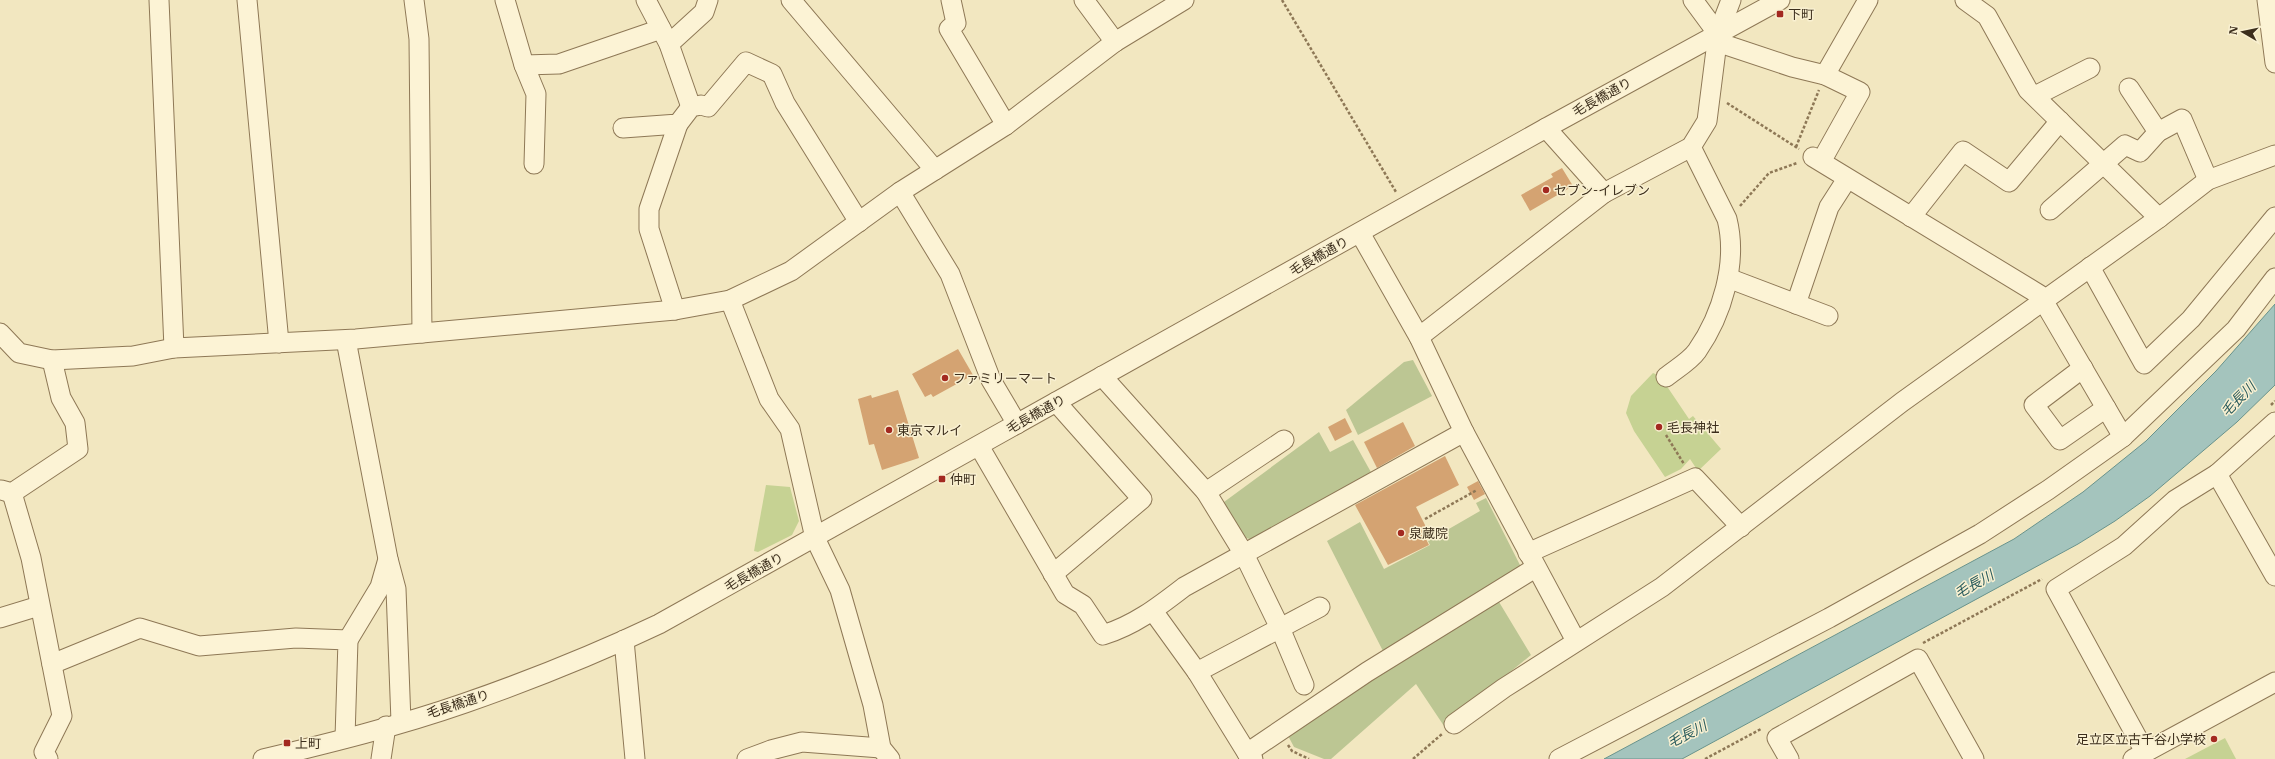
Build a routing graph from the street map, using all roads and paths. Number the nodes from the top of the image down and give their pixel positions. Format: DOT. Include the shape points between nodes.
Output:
graph roads {
  1 [pos="160,0"];
  2 [pos="247,0"];
  3 [pos="414,0"];
  4 [pos="505,0"];
  5 [pos="646,0"];
  6 [pos="708,0"];
  7 [pos="791,0"];
  8 [pos="951,0"];
  9 [pos="1084,0"];
  10 [pos="1184,0"];
  11 [pos="1282,0"];
  12 [pos="1693,0"];
  13 [pos="1731,0"];
  14 [pos="1780,0"];
  15 [pos="1868,0"];
  16 [pos="1965,0"];
  17 [pos="2267,0"];
  18 [pos="665,36"];
  19 [pos="1717,38"];
  20 [pos="1115,42"];
  21 [pos="2275,63"];
  22 [pos="524,65"];
  23 [pos="2090,68"];
  24 [pos="1825,75"];
  25 [pos="2129,88"];
  26 [pos="1712,93"];
  27 [pos="2035,96"];
  28 [pos="690,107"];
  29 [pos="2060,121"];
  30 [pos="678,124"];
  31 [pos="1006,125"];
  32 [pos="623,128"];
  33 [pos="1546,128"];
  34 [pos="2158,132"];
  35 [pos="1691,147"];
  36 [pos="1796,147"];
  37 [pos="2275,155"];
  38 [pos="1818,158"];
  39 [pos="2102,162"];
  40 [pos="534,164"];
  41 [pos="935,170"];
  42 [pos="1847,179"];
  43 [pos="2208,180"];
  44 [pos="900,192"];
  45 [pos="1604,193"];
  46 [pos="1405,208"];
  47 [pos="2050,210"];
  48 [pos="1911,217"];
  49 [pos="2275,217"];
  50 [pos="2159,218"];
  51 [pos="1727,219"];
  52 [pos="859,222"];
  53 [pos="1360,233"];
  54 [pos="2090,267"];
  55 [pos="1728,278"];
  56 [pos="2275,278"];
  57 [pos="730,300"];
  58 [pos="2043,301"];
  59 [pos="1796,304"];
  60 [pos="675,310"];
  61 [pos="1828,316"];
  62 [pos="0,333"];
  63 [pos="422,333"];
  64 [pos="1419,337"];
  65 [pos="346,340"];
  66 [pos="279,343"];
  67 [pos="174,348"];
  68 [pos="52,360"];
  69 [pos="2082,368"];
  70 [pos="1102,376"];
  71 [pos="1666,377"];
  72 [pos="1056,402"];
  73 [pos="2106,408"];
  74 [pos="2273,414"];
  75 [pos="1017,424"];
  76 [pos="1464,432"];
  77 [pos="1666,435"];
  78 [pos="2123,437"];
  79 [pos="1284,440"];
  80 [pos="979,446"];
  81 [pos="1688,470"];
  82 [pos="2217,474"];
  83 [pos="1477,489"];
  84 [pos="6,491"];
  85 [pos="1206,492"];
  86 [pos="1425,520"];
  87 [pos="1741,527"];
  88 [pos="815,538"];
  89 [pos="1244,554"];
  90 [pos="388,559"];
  91 [pos="1531,560"];
  92 [pos="1053,574"];
  93 [pos="2275,576"];
  94 [pos="2045,577"];
  95 [pos="39,606"];
  96 [pos="1320,607"];
  97 [pos="1153,612"];
  98 [pos="0,618"];
  99 [pos="1280,628"];
  100 [pos="348,640"];
  101 [pos="624,640"];
  102 [pos="1576,642"];
  103 [pos="1920,652"];
  104 [pos="52,664"];
  105 [pos="1197,672"];
  106 [pos="2275,682"];
  107 [pos="1304,685"];
  108 [pos="393,724"];
  109 [pos="1454,724"];
  110 [pos="1768,726"];
  111 [pos="1279,731"];
  112 [pos="345,738"];
  113 [pos="886,753"];
  114 [pos="1250,756"];
  115 [pos="2139,756"];
  116 [pos="48,759"];
  117 [pos="263,759"];
  118 [pos="381,759"];
  119 [pos="634,759"];
  120 [pos="747,759"];
  121 [pos="1309,759"];
  122 [pos="1413,759"];
  123 [pos="1559,759"];
  124 [pos="1705,759"];
  125 [pos="1789,759"];
  126 [pos="1974,759"];
  1 -- 67 [label="street"];
  2 -- 66 [label="street"];
  3 -- 63 [label="street" via="419,39"];
  4 -- 22 [label="street"];
  5 -- 18 [label="street"];
  6 -- 18 [label="street" via="704,12"];
  7 -- 41 [label="street"];
  8 -- 31 [label="street" via="956,23 949,29"];
  9 -- 20 [label="street"];
  10 -- 20 [label="street"];
  11 -- 46 [label="path"];
  12 -- 19 [label="street"];
  13 -- 19 [label="street"];
  14 -- 19 [label="street, 毛長橋通り"];
  15 -- 24 [label="street"];
  16 -- 27 [label="street" via="1987,16 2028,90"];
  17 -- 21 [label="street"];
  18 -- 22 [label="street" via="560,64"];
  18 -- 28 [label="street"];
  19 -- 24 [label="street" via="1792,68"];
  19 -- 26 [label="street"];
  19 -- 33 [label="street, 毛長橋通り"];
  20 -- 31 [label="street"];
  22 -- 40 [label="street" via="536,94"];
  23 -- 27 [label="street"];
  24 -- 36 [label="path"];
  24 -- 38 [label="street" via="1860,92"];
  25 -- 34 [label="street"];
  26 -- 35 [label="street" via="1707,121"];
  26 -- 36 [label="path"];
  27 -- 29 [label="street"];
  28 -- 30 [label="street"];
  28 -- 52 [label="street" via="708,107 746,62 772,74 785,103"];
  29 -- 39 [label="street"];
  29 -- 48 [label="street" via="2009,182 1963,150"];
  30 -- 32 [label="street"];
  30 -- 60 [label="street" via="649,209 649,229"];
  31 -- 41 [label="street"];
  33 -- 45 [label="street"];
  33 -- 46 [label="street, 毛長橋通り"];
  34 -- 39 [label="street" via="2140,152 2125,145"];
  34 -- 43 [label="street" via="2182,119"];
  35 -- 45 [label="street"];
  35 -- 51 [label="street"];
  36 -- 38 [label="path"];
  37 -- 43 [label="street"];
  38 -- 42 [label="street"];
  38 -- 51 [label="path" via="1769,173"];
  39 -- 47 [label="street"];
  39 -- 50 [label="street"];
  41 -- 44 [label="street"];
  42 -- 48 [label="street"];
  42 -- 59 [label="street" via="1830,207"];
  43 -- 50 [label="street"];
  44 -- 52 [label="street"];
  44 -- 75 [label="street" via="950,274 991,380"];
  45 -- 64 [label="street"];
  46 -- 53 [label="street, 毛長橋通り"];
  48 -- 58 [label="street" via="2040,295"];
  49 -- 54 [label="street" via="2191,319 2144,364"];
  50 -- 54 [label="street"];
  51 -- 55 [label="street" via="1730,230"];
  52 -- 57 [label="street" via="791,271"];
  53 -- 64 [label="street"];
  53 -- 70 [label="street, 毛長橋通り"];
  54 -- 58 [label="street"];
  55 -- 59 [label="street"];
  55 -- 71 [label="street" via="1715,316 1696,352"];
  56 -- 78 [label="street" via="2236,329"];
  57 -- 60 [label="street"];
  57 -- 88 [label="street" via="769,399 790,429"];
  58 -- 69 [label="street"];
  58 -- 87 [label="street" via="1902,402"];
  59 -- 61 [label="street"];
  60 -- 63 [label="street"];
  62 -- 68 [label="street" via="19,353"];
  63 -- 65 [label="street"];
  64 -- 76 [label="street"];
  65 -- 66 [label="street"];
  65 -- 90 [label="street"];
  66 -- 67 [label="street"];
  67 -- 68 [label="street" via="133,356"];
  68 -- 84 [label="street" via="61,398 76,423 78,449"];
  69 -- 73 [label="street"];
  69 -- 73 [label="street" via="2034,405 2060,440"];
  70 -- 72 [label="street, 毛長橋通り"];
  70 -- 85 [label="street"];
  72 -- 75 [label="street, 毛長橋通り"];
  72 -- 92 [label="street" via="1142,499"];
  73 -- 78 [label="street"];
  74 -- 82 [label="street"];
  75 -- 80 [label="street, 毛長橋通り"];
  76 -- 89 [label="street"];
  76 -- 91 [label="street"];
  77 -- 81 [label="path"];
  78 -- 123 [label="street" via="1980,534 1829,618"];
  79 -- 85 [label="street"];
  80 -- 88 [label="street, 毛長橋通り"];
  80 -- 92 [label="street"];
  82 -- 93 [label="street"];
  82 -- 115 [label="street" via="2175,500 2124,546 2056,589"];
  83 -- 86 [label="path"];
  84 -- 95 [label="street" via="31,558"];
  85 -- 89 [label="street"];
  87 -- 91 [label="street" via="1695,478"];
  87 -- 102 [label="street" via="1662,587"];
  88 -- 101 [label="street, 毛長橋通り" via="698,604"];
  88 -- 113 [label="street" via="840,590"];
  89 -- 97 [label="street" via="1184,587"];
  89 -- 99 [label="street"];
  90 -- 100 [label="street" via="380,587"];
  90 -- 108 [label="street" via="396,589"];
  91 -- 102 [label="street"];
  91 -- 111 [label="street" via="1426,635"];
  92 -- 97 [label="street" via="1065,594 1083,605 1103,635 1124,628"];
  94 -- 103 [label="path"];
  95 -- 98 [label="street"];
  95 -- 104 [label="street"];
  96 -- 99 [label="street"];
  97 -- 105 [label="street"];
  99 -- 105 [label="street"];
  99 -- 107 [label="street"];
  100 -- 104 [label="street" via="296,638 199,646 140,628"];
  100 -- 112 [label="street"];
  101 -- 108 [label="street, 毛長橋通り" via="463,704"];
  101 -- 119 [label="street"];
  102 -- 109 [label="street"];
  103 -- 125 [label="street" via="1777,738"];
  103 -- 126 [label="street"];
  104 -- 116 [label="street" via="62,716 44,752"];
  105 -- 114 [label="street"];
  106 -- 115 [label="street"];
  108 -- 112 [label="street, 毛長橋通り"];
  108 -- 118 [label="street"];
  109 -- 122 [label="path"];
  110 -- 124 [label="path"];
  111 -- 114 [label="street"];
  111 -- 121 [label="path" via="1292,751"];
  112 -- 117 [label="street, 毛長橋通り"];
  113 -- 120 [label="street" via="802,742"];
}
